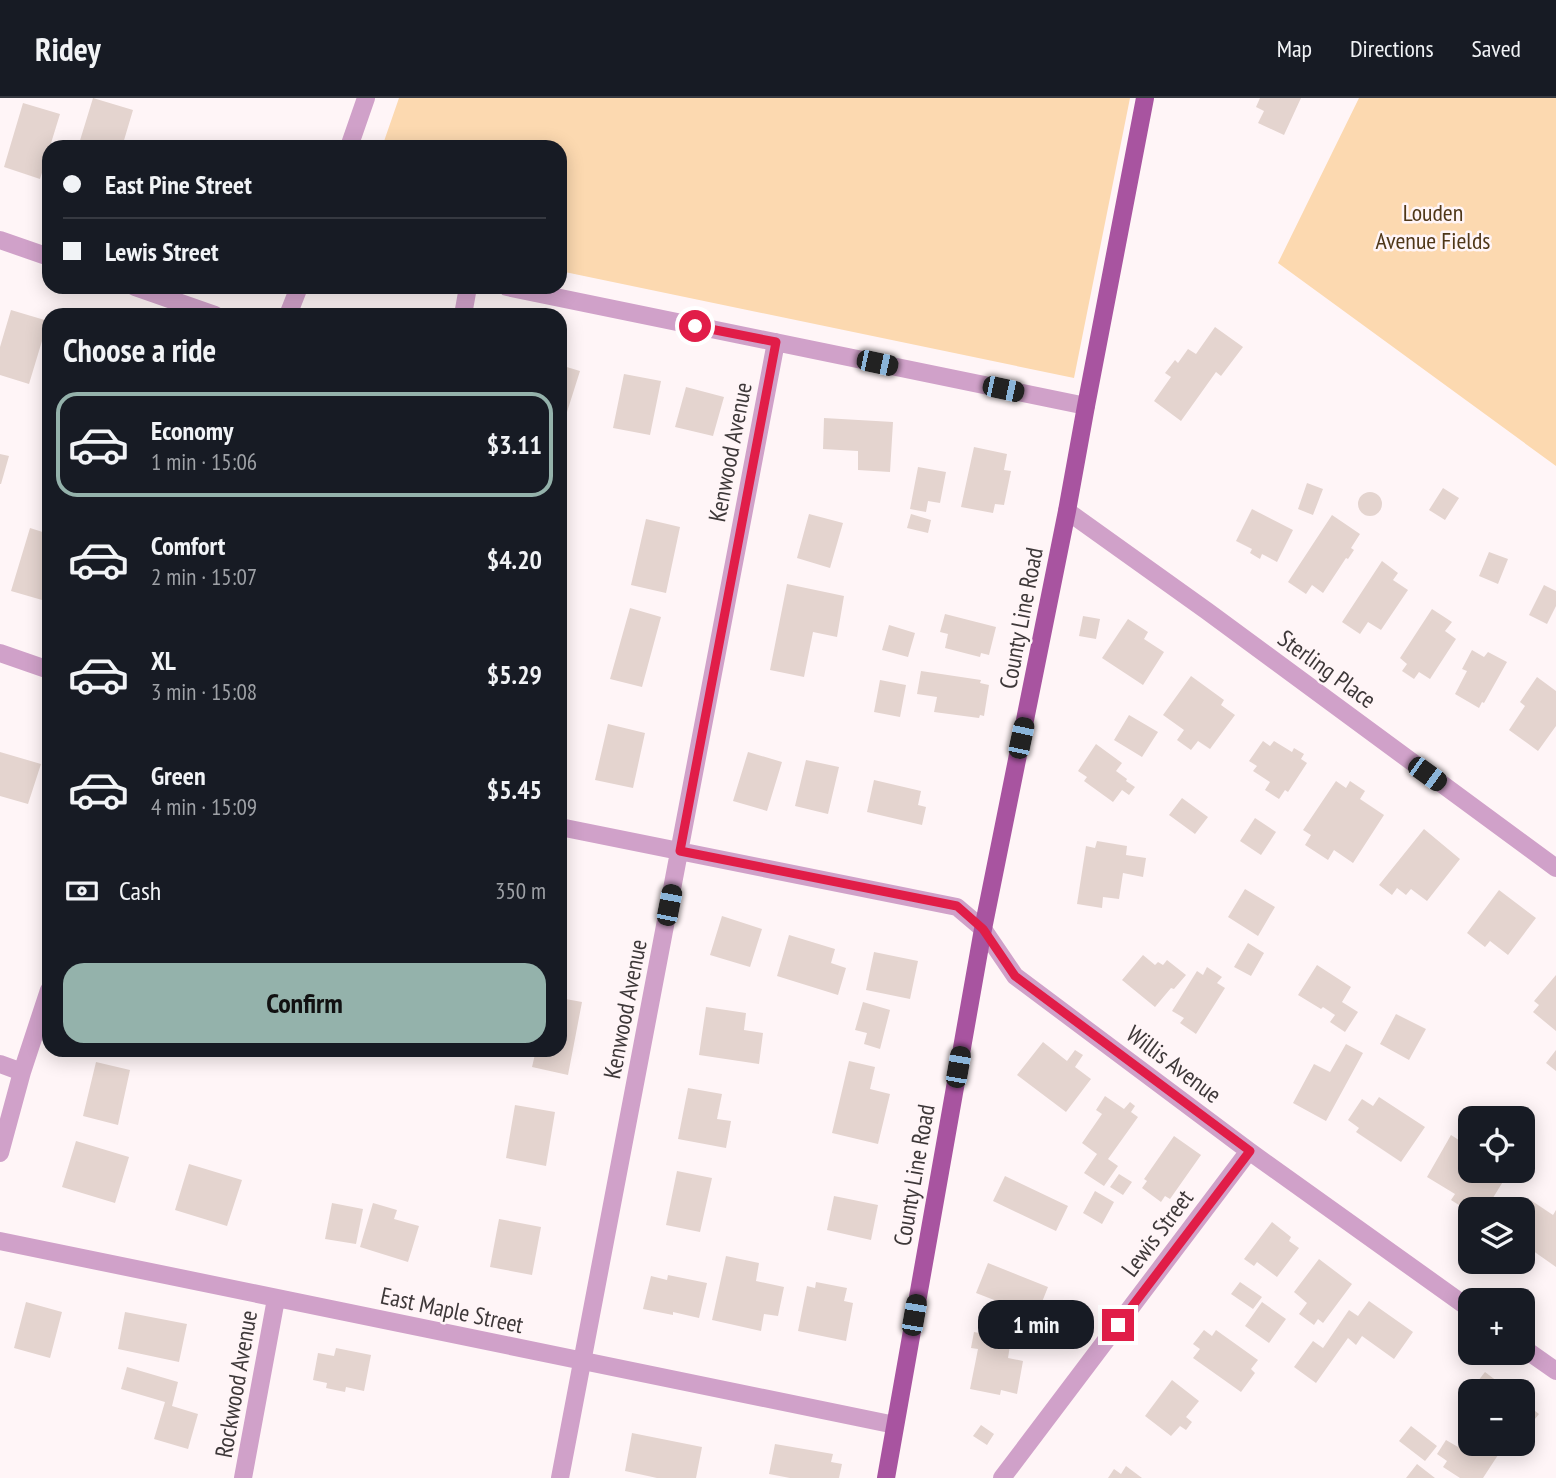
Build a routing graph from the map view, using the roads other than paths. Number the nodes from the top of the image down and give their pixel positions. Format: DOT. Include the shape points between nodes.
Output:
graph roads {
  1 [pos="366,98"];
  2 [pos="1146,98"];
  3 [pos="351,140"];
  4 [pos="0,240"];
  5 [pos="42,255"];
  6 [pos="155,294"];
  7 [pos="541,294"];
  8 [pos="195,308"];
  9 [pos="776,342"];
  10 [pos="1086,406"];
  11 [pos="1067,511"];
  12 [pos="0,653"];
  13 [pos="42,668"];
  14 [pos="567,828"];
  15 [pos="680,851"];
  16 [pos="1556,868"];
  17 [pos="983,929"];
  18 [pos="42,1011"];
  19 [pos="0,1064"];
  20 [pos="22,1072"];
  21 [pos="1250,1151"];
  22 [pos="0,1153"];
  23 [pos="0,1241"];
  24 [pos="276,1299"];
  25 [pos="1458,1300"];
  26 [pos="1535,1356"];
  27 [pos="583,1361"];
  28 [pos="1556,1371"];
  29 [pos="895,1425"];
  30 [pos="243,1478"];
  31 [pos="560,1478"];
  32 [pos="886,1478"];
  33 [pos="1002,1478"];
  1 -- 3 [label="street"];
  2 -- 10 [label="main road, County Line Road"];
  4 -- 5 [label="street"];
  6 -- 8 [label="street"];
  7 -- 9 [label="street"];
  9 -- 10 [label="street"];
  9 -- 15 [label="street, Kenwood Avenue"];
  10 -- 11 [label="main road, County Line Road"];
  11 -- 16 [label="street, Sterling Place"];
  11 -- 17 [label="main road, County Line Road"];
  12 -- 13 [label="street"];
  14 -- 15 [label="street, Willis Avenue"];
  15 -- 17 [label="street, Willis Avenue" via="957,906"];
  15 -- 27 [label="street, Kenwood Avenue"];
  17 -- 21 [label="street, Willis Avenue" via="1015,976"];
  17 -- 29 [label="main road, County Line Road"];
  18 -- 20 [label="street"];
  19 -- 20 [label="street"];
  20 -- 22 [label="street"];
  21 -- 25 [label="street, Willis Avenue"];
  21 -- 33 [label="street, Lewis Street"];
  23 -- 24 [label="street, East Maple Street"];
  24 -- 27 [label="street, East Maple Street"];
  24 -- 30 [label="street, Rockwood Avenue"];
  26 -- 28 [label="street"];
  27 -- 29 [label="street, East Maple Street"];
  27 -- 31 [label="street, Kenwood Avenue"];
  29 -- 32 [label="main road, County Line Road"];
}
